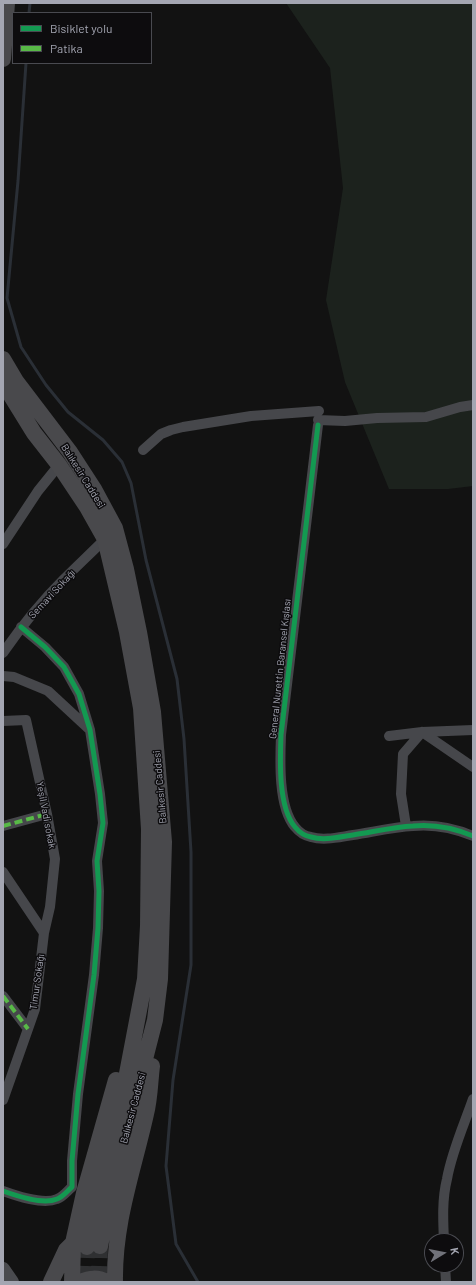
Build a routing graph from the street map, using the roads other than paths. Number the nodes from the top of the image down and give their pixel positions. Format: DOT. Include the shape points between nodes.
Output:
graph roads {
  1 [pos="8,3"];
  2 [pos="3,60"];
  3 [pos="3,359"];
  4 [pos="3,383"];
  5 [pos="473,405"];
  6 [pos="318,418"];
  7 [pos="143,450"];
  8 [pos="59,465"];
  9 [pos="104,539"];
  10 [pos="3,544"];
  11 [pos="21,627"];
  12 [pos="3,653"];
  13 [pos="3,676"];
  14 [pos="3,721"];
  15 [pos="90,730"];
  16 [pos="473,730"];
  17 [pos="422,732"];
  18 [pos="389,736"];
  19 [pos="473,767"];
  20 [pos="48,814"];
  21 [pos="3,826"];
  22 [pos="406,826"];
  23 [pos="473,836"];
  24 [pos="3,872"];
  25 [pos="44,933"];
  26 [pos="3,996"];
  27 [pos="155,1020"];
  28 [pos="28,1029"];
  29 [pos="473,1099"];
  30 [pos="3,1100"];
  31 [pos="3,1190"];
  32 [pos="444,1233"];
  33 [pos="87,1245"];
  34 [pos="3,1269"];
  35 [pos="12,1282"];
  36 [pos="51,1282"];
  37 [pos="72,1282"];
  38 [pos="80,1282"];
  39 [pos="107,1282"];
  40 [pos="115,1282"];
  1 -- 2 [label="main road"];
  3 -- 27 [label="main road, Balıkesir Caddesi" via="94,489 115,528 126,569 153,712 164,842 160,979"];
  4 -- 8 [label="main road, Balıkesir Caddesi" via="34,433"];
  5 -- 6 [label="street" via="426,417 345,421"];
  6 -- 7 [label="street" via="251,416 183,427 161,434"];
  6 -- 22 [label="street, General Nurettin Baransel Kışlası" via="281,735 281,777 286,808 296,827 310,837 338,838"];
  8 -- 9 [label="main road, Balıkesir Caddesi"];
  8 -- 10 [label="street" via="38,491"];
  9 -- 11 [label="street, Semavi Sokağı" via="62,580"];
  9 -- 33 [label="main road, Balıkesir Caddesi" via="141,708 149,829 149,882 145,979 125,1084 99,1184"];
  11 -- 12 [label="street, Semavi Sokağı"];
  11 -- 15 [label="street" via="64,667 79,694"];
  13 -- 15 [label="street" via="14,677 48,691"];
  14 -- 20 [label="street, Yeşil Vadi sokak" via="26,720"];
  15 -- 31 [label="street" via="102,823 97,861 98,928 78,1094 72,1188 59,1199 45,1202"];
  16 -- 17 [label="street"];
  17 -- 18 [label="street"];
  17 -- 19 [label="street"];
  17 -- 22 [label="street" via="403,754 401,794"];
  20 -- 21 [label="street"];
  20 -- 25 [label="street, Yeşil Vadi sokak" via="55,859 50,907"];
  22 -- 23 [label="street, General Nurettin Baransel Kışlası" via="450,828"];
  24 -- 25 [label="street"];
  25 -- 28 [label="street, Timur Sokağı" via="35,1009"];
  26 -- 28 [label="street"];
  27 -- 33 [label="main road, Balıkesir Caddesi" via="112,1184"];
  27 -- 40 [label="main road" via="154,1054 146,1113 125,1194 115,1251"];
  28 -- 30 [label="street, Timur Sokağı"];
  29 -- 32 [label="street" via="447,1178"];
  33 -- 36 [label="main road" via="66,1250"];
  33 -- 37 [label="main road"];
  34 -- 35 [label="main road"];
  38 -- 39 [label="main road" via="97,1278"];
}
